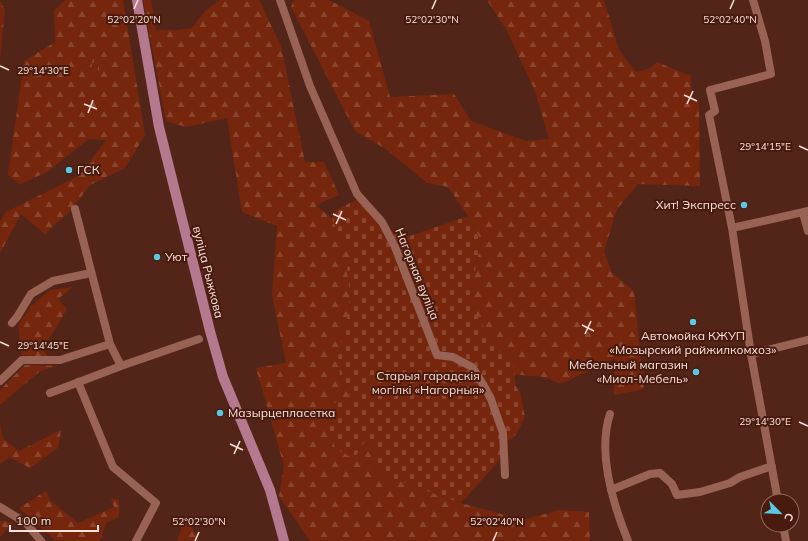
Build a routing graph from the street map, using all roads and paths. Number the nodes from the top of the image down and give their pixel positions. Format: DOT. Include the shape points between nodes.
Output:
graph roads {
  1 [pos="137,0"];
  2 [pos="280,0"];
  3 [pos="753,0"];
  4 [pos="75,209"];
  5 [pos="805,212"];
  6 [pos="732,228"];
  7 [pos="808,232"];
  8 [pos="91,273"];
  9 [pos="12,323"];
  10 [pos="199,339"];
  11 [pos="808,340"];
  12 [pos="110,344"];
  13 [pos="751,354"];
  14 [pos="121,366"];
  15 [pos="0,381"];
  16 [pos="78,382"];
  17 [pos="50,393"];
  18 [pos="610,414"];
  19 [pos="772,466"];
  20 [pos="505,475"];
  21 [pos="611,490"];
  22 [pos="777,493"];
  23 [pos="0,506"];
  24 [pos="41,541"];
  25 [pos="136,541"];
  26 [pos="284,541"];
  27 [pos="628,541"];
  1 -- 26 [label="main road, вуліца Рыжкова" via="159,127 210,331 223,377 270,490"];
  2 -- 20 [label="street, Нагорная вуліца" via="310,86 357,194 382,222 395,247 437,355 453,357 472,367 492,399 503,433"];
  3 -- 6 [label="street" via="771,74 710,90 716,111 709,115"];
  4 -- 8 [label="street"];
  5 -- 6 [label="street"];
  5 -- 7 [label="street"];
  6 -- 13 [label="street"];
  8 -- 9 [label="street" via="52,281 31,294"];
  8 -- 12 [label="street"];
  10 -- 14 [label="street"];
  11 -- 13 [label="street"];
  12 -- 14 [label="street"];
  12 -- 15 [label="street" via="60,360 22,360"];
  13 -- 19 [label="street"];
  14 -- 16 [label="street"];
  16 -- 17 [label="street"];
  16 -- 25 [label="street" via="113,466 156,503"];
  18 -- 21 [label="street" via="606,425 605,453"];
  19 -- 21 [label="street" via="700,492 676,495 672,484 660,473 650,474"];
  19 -- 22 [label="street"];
  21 -- 27 [label="street"];
  23 -- 24 [label="street" via="26,523"];
}
